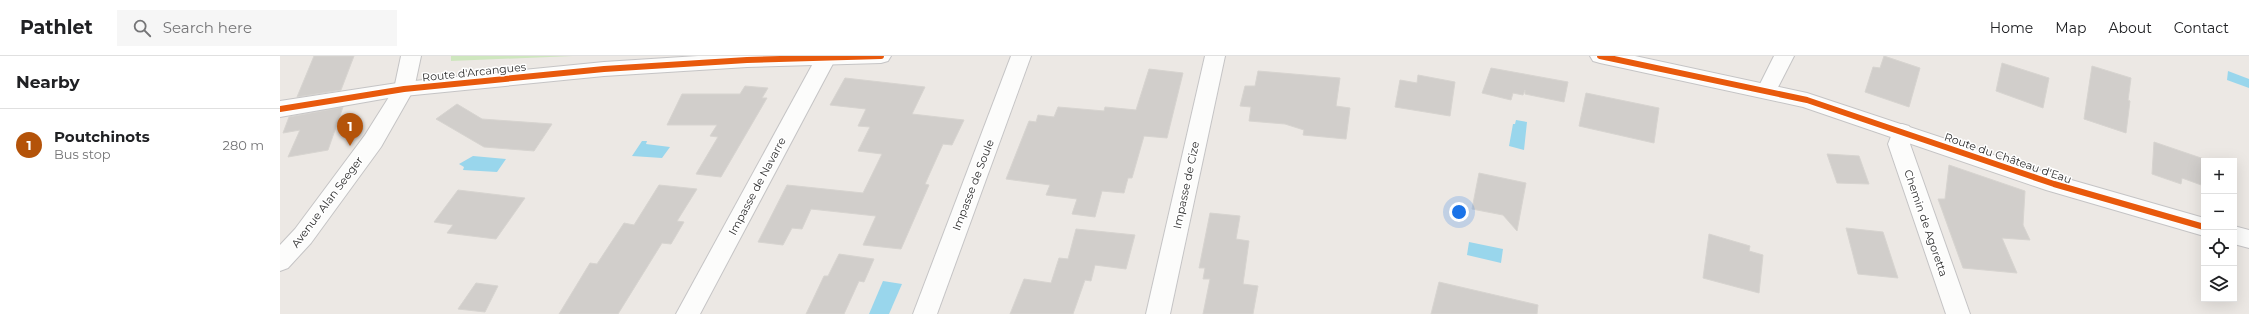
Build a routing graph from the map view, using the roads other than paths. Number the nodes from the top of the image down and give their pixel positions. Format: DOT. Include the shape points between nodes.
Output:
graph roads {
  1 [pos="412,56"];
  2 [pos="881,56"];
  3 [pos="1021,56"];
  4 [pos="1214,56"];
  5 [pos="1600,56"];
  6 [pos="1784,56"];
  7 [pos="826,58"];
  8 [pos="404,89"];
  9 [pos="1767,90"];
  10 [pos="280,109"];
  11 [pos="1902,132"];
  12 [pos="2201,226"];
  13 [pos="2237,236"];
  14 [pos="2249,239"];
  15 [pos="280,261"];
  16 [pos="688,314"];
  17 [pos="924,314"];
  18 [pos="1158,314"];
  19 [pos="1958,314"];
  1 -- 8 [label="street, Avenue Alan Seeger"];
  2 -- 7 [label="street, Route d'Arcangues"];
  3 -- 17 [label="street, Impasse de Soule"];
  4 -- 18 [label="street, Impasse de Cize"];
  5 -- 9 [label="street"];
  6 -- 9 [label="street"];
  7 -- 8 [label="street, Route d'Arcangues" via="604,69"];
  7 -- 16 [label="street, Impasse de Navarre"];
  8 -- 10 [label="street, Route d'Arcangues"];
  8 -- 15 [label="street, Avenue Alan Seeger" via="368,148 303,236"];
  9 -- 11 [label="street, Route du Château d'Eau" via="1807,100"];
  11 -- 12 [label="street, Route du Château d'Eau" via="2130,209"];
  11 -- 19 [label="street, Chemin de Agoretta" via="1899,144"];
  13 -- 14 [label="street"];
}
